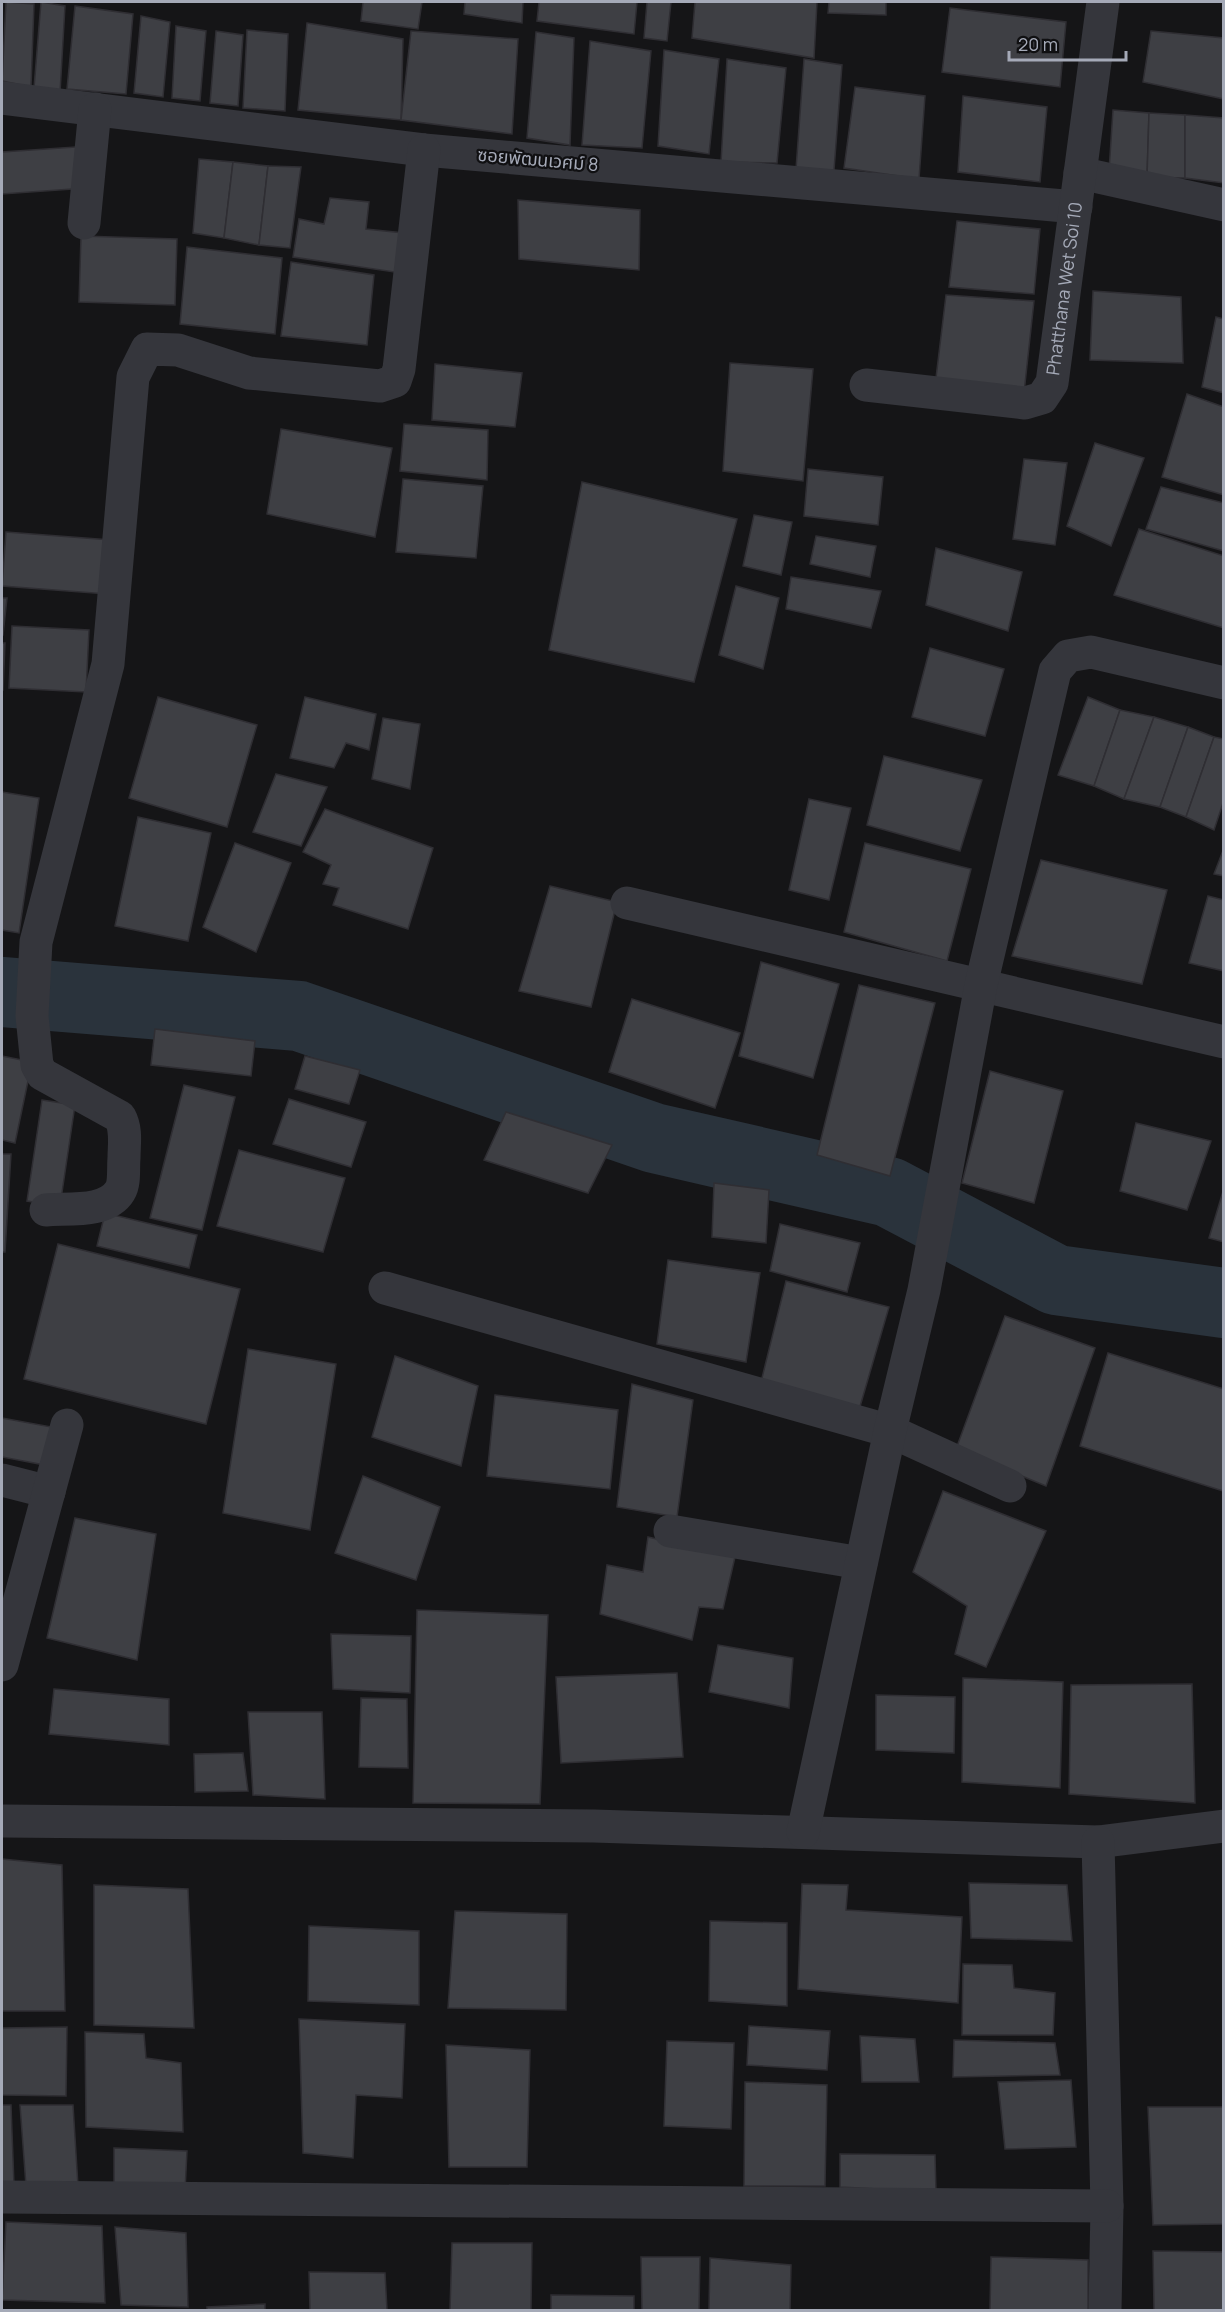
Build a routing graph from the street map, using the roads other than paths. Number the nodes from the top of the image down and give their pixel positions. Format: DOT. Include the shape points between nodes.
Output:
graph roads {
  1 [pos="1103,2"];
  2 [pos="2,98"];
  3 [pos="95,110"];
  4 [pos="424,150"];
  5 [pos="1080,172"];
  6 [pos="1224,205"];
  7 [pos="1076,207"];
  8 [pos="84,223"];
  9 [pos="866,385"];
  10 [pos="1224,683"];
  11 [pos="627,903"];
  12 [pos="981,985"];
  13 [pos="1224,1042"];
  14 [pos="46,1210"];
  15 [pos="385,1288"];
  16 [pos="67,1425"];
  17 [pos="890,1431"];
  18 [pos="2,1480"];
  19 [pos="1010,1486"];
  20 [pos="49,1492"];
  21 [pos="670,1531"];
  22 [pos="861,1563"];
  23 [pos="2,1665"];
  24 [pos="2,1821"];
  25 [pos="1224,1826"];
  26 [pos="803,1832"];
  27 [pos="1098,1842"];
  28 [pos="2,2197"];
  29 [pos="1107,2206"];
  30 [pos="1105,2310"];
  1 -- 5 [label="street, Phatthana Wet Soi 10"];
  2 -- 3 [label="street, ซอยพัฒนเวศม์ 8"];
  3 -- 4 [label="street, ซอยพัฒนเวศม์ 8"];
  3 -- 8 [label="street"];
  4 -- 7 [label="street, ซอยพัฒนเวศม์ 8"];
  4 -- 14 [label="street" via="395,381 380,386 249,373 178,350 147,349 133,377 108,664 36,942 33,1016 37,1065 42,1074 114,1112 125,1127 122,1189 99,1206"];
  5 -- 6 [label="street"];
  5 -- 7 [label="street, Phatthana Wet Soi 10"];
  7 -- 9 [label="street, Phatthana Wet Soi 10" via="1052,383 1042,398 1025,403"];
  10 -- 12 [label="street" via="1091,652 1068,656 1055,671"];
  11 -- 12 [label="street"];
  12 -- 13 [label="street"];
  12 -- 17 [label="street" via="924,1290"];
  15 -- 17 [label="street"];
  16 -- 20 [label="street"];
  17 -- 19 [label="street"];
  17 -- 22 [label="street"];
  18 -- 20 [label="street"];
  20 -- 23 [label="street"];
  21 -- 22 [label="street"];
  22 -- 26 [label="street"];
  24 -- 26 [label="street" via="594,1826"];
  25 -- 27 [label="street"];
  26 -- 27 [label="street"];
  27 -- 29 [label="street"];
  28 -- 29 [label="street"];
  29 -- 30 [label="street"];
}
